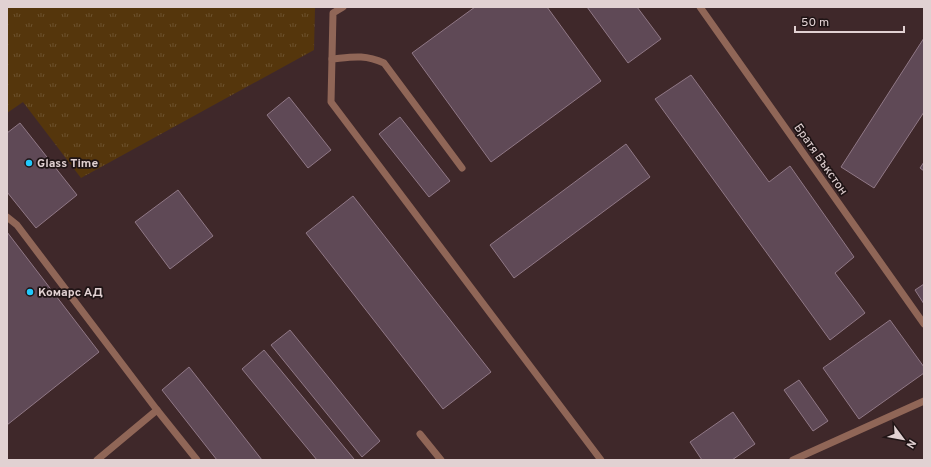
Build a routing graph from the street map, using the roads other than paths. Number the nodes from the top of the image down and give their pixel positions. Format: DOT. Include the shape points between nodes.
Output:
graph roads {
  1 [pos="343,7"];
  2 [pos="700,7"];
  3 [pos="332,59"];
  4 [pos="462,168"];
  5 [pos="7,217"];
  6 [pos="924,324"];
  7 [pos="924,401"];
  8 [pos="157,410"];
  9 [pos="420,434"];
  10 [pos="97,460"];
  11 [pos="197,460"];
  12 [pos="441,460"];
  13 [pos="601,460"];
  14 [pos="793,460"];
  1 -- 3 [label="lane" via="333,13"];
  2 -- 6 [label="lane, Братя Бъкстон"];
  3 -- 4 [label="lane" via="362,56 384,63"];
  3 -- 13 [label="lane" via="331,102"];
  5 -- 8 [label="lane" via="17,225"];
  7 -- 14 [label="lane"];
  8 -- 10 [label="lane"];
  8 -- 11 [label="lane"];
  9 -- 12 [label="lane"];
}
